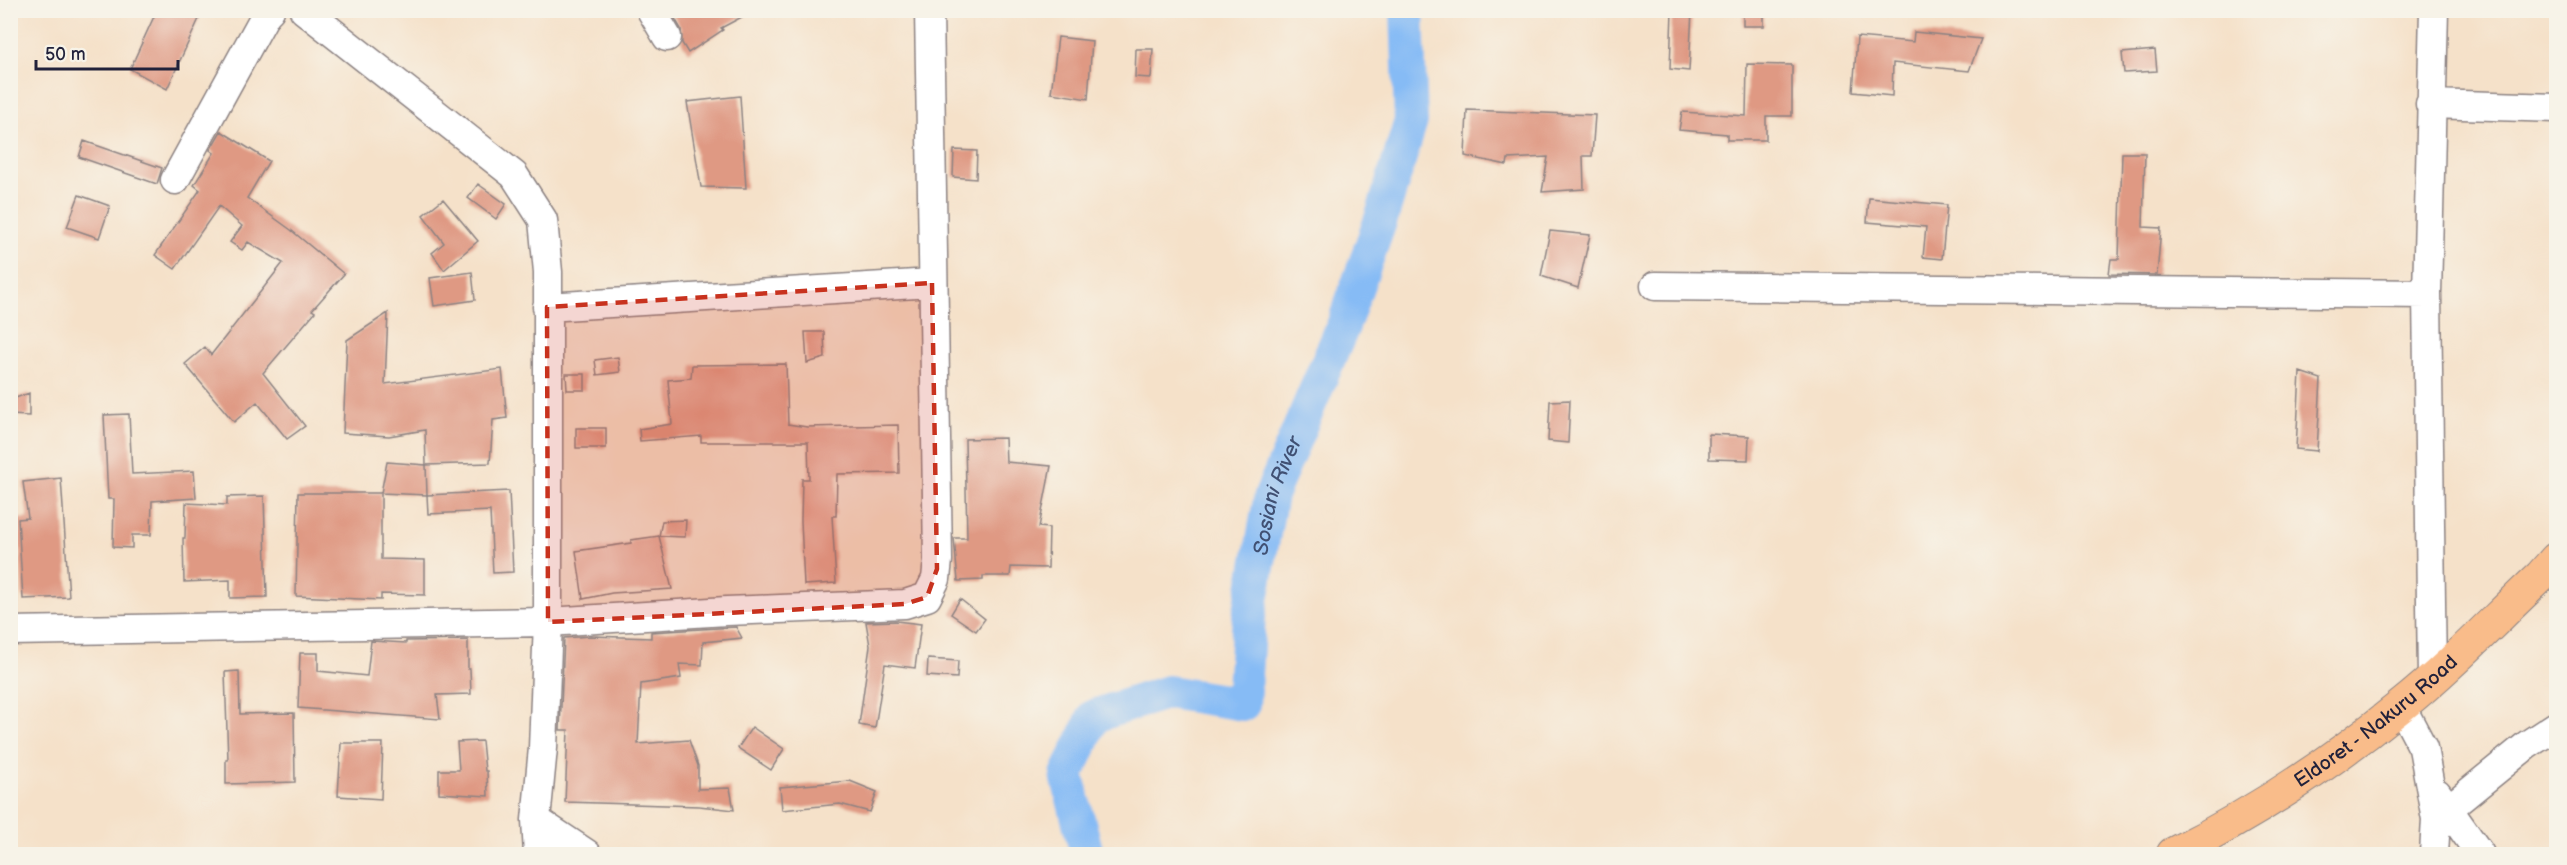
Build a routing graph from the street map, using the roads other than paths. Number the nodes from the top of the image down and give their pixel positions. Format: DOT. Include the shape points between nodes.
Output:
graph roads {
  1 [pos="270,10"];
  2 [pos="304,10"];
  3 [pos="651,10"];
  4 [pos="929,10"];
  5 [pos="2434,10"];
  6 [pos="667,37"];
  7 [pos="2430,104"];
  8 [pos="2556,108"];
  9 [pos="175,180"];
  10 [pos="932,283"];
  11 [pos="1655,286"];
  12 [pos="2427,294"];
  13 [pos="547,308"];
  14 [pos="2556,559"];
  15 [pos="548,622"];
  16 [pos="10,631"];
  17 [pos="2432,679"];
  18 [pos="2401,706"];
  19 [pos="2556,726"];
  20 [pos="2442,814"];
  21 [pos="536,820"];
  22 [pos="538,855"];
  23 [pos="587,855"];
  24 [pos="2173,855"];
  25 [pos="2434,855"];
  26 [pos="2480,855"];
  1 -- 9 [label="street"];
  2 -- 13 [label="street" via="514,175 543,220"];
  3 -- 6 [label="street"];
  4 -- 10 [label="street"];
  5 -- 7 [label="street"];
  7 -- 8 [label="street"];
  7 -- 12 [label="street"];
  10 -- 13 [label="street"];
  10 -- 15 [label="street" via="937,569 927,597 905,604"];
  11 -- 12 [label="street"];
  12 -- 17 [label="street"];
  13 -- 15 [label="street"];
  14 -- 17 [label="highway, Eldoret - Nakuru Road"];
  15 -- 16 [label="street"];
  15 -- 21 [label="street"];
  17 -- 18 [label="highway, Eldoret - Nakuru Road"];
  18 -- 20 [label="street" via="2423,748 2429,781"];
  18 -- 24 [label="highway, Eldoret - Nakuru Road" via="2295,784"];
  19 -- 20 [label="street"];
  20 -- 25 [label="street"];
  20 -- 26 [label="street"];
  21 -- 22 [label="street"];
  21 -- 23 [label="street"];
}
